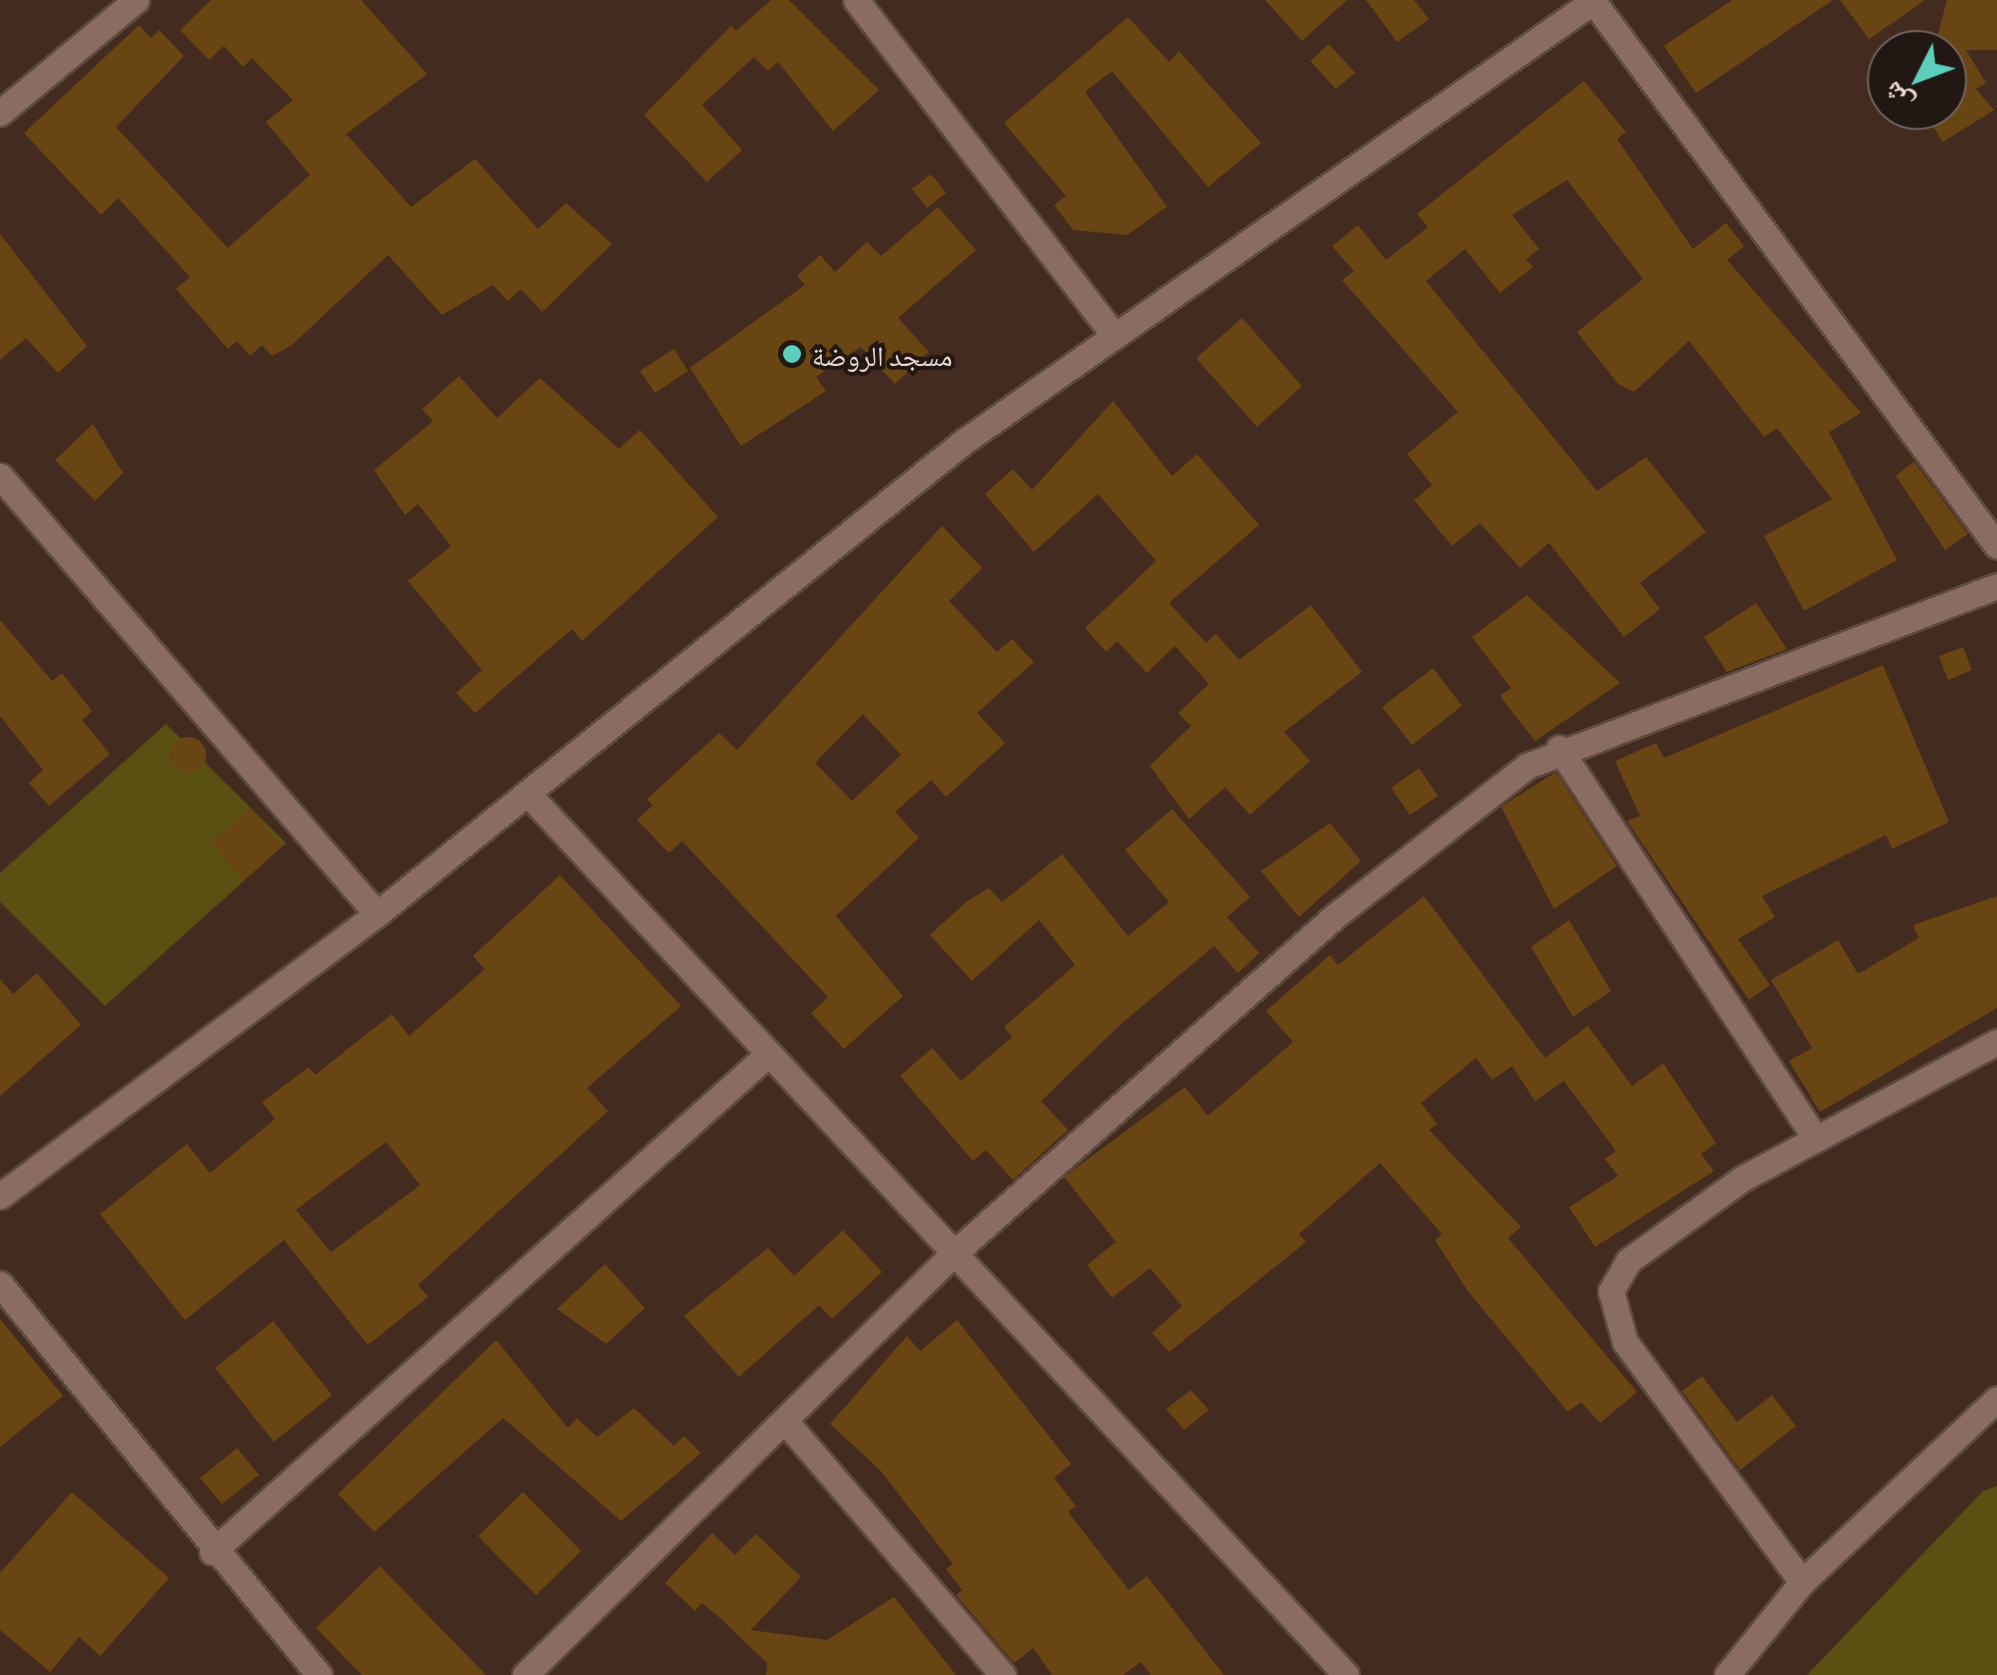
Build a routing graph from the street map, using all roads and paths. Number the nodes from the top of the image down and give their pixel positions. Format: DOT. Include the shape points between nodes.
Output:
graph roads {
  1 [pos="136,0"];
  2 [pos="856,0"];
  3 [pos="1594,1"];
  4 [pos="0,113"];
  5 [pos="1112,332"];
  6 [pos="0,476"];
  7 [pos="1997,546"];
  8 [pos="1997,586"];
  9 [pos="1559,748"];
  10 [pos="528,794"];
  11 [pos="377,914"];
  12 [pos="1997,1042"];
  13 [pos="766,1056"];
  14 [pos="1813,1134"];
  15 [pos="0,1196"];
  16 [pos="952,1255"];
  17 [pos="0,1284"];
  18 [pos="1997,1400"];
  19 [pos="785,1421"];
  20 [pos="212,1552"];
  21 [pos="1802,1582"];
  22 [pos="318,1675"];
  23 [pos="525,1675"];
  24 [pos="1003,1675"];
  25 [pos="1346,1675"];
  26 [pos="1727,1675"];
  1 -- 4 [label="street"];
  2 -- 5 [label="street"];
  3 -- 5 [label="street"];
  3 -- 7 [label="street"];
  5 -- 10 [label="street" via="834,541"];
  6 -- 11 [label="street"];
  8 -- 9 [label="street"];
  9 -- 14 [label="street"];
  9 -- 16 [label="street" via="1335,916"];
  10 -- 11 [label="street"];
  10 -- 13 [label="street"];
  11 -- 15 [label="street"];
  12 -- 14 [label="street"];
  13 -- 16 [label="street"];
  13 -- 20 [label="street"];
  14 -- 21 [label="street" via="1628,1261 1610,1308 1625,1342"];
  16 -- 19 [label="street"];
  16 -- 25 [label="street"];
  17 -- 20 [label="street"];
  18 -- 21 [label="street"];
  19 -- 23 [label="street"];
  19 -- 24 [label="street"];
  20 -- 22 [label="street"];
  21 -- 26 [label="street"];
}
